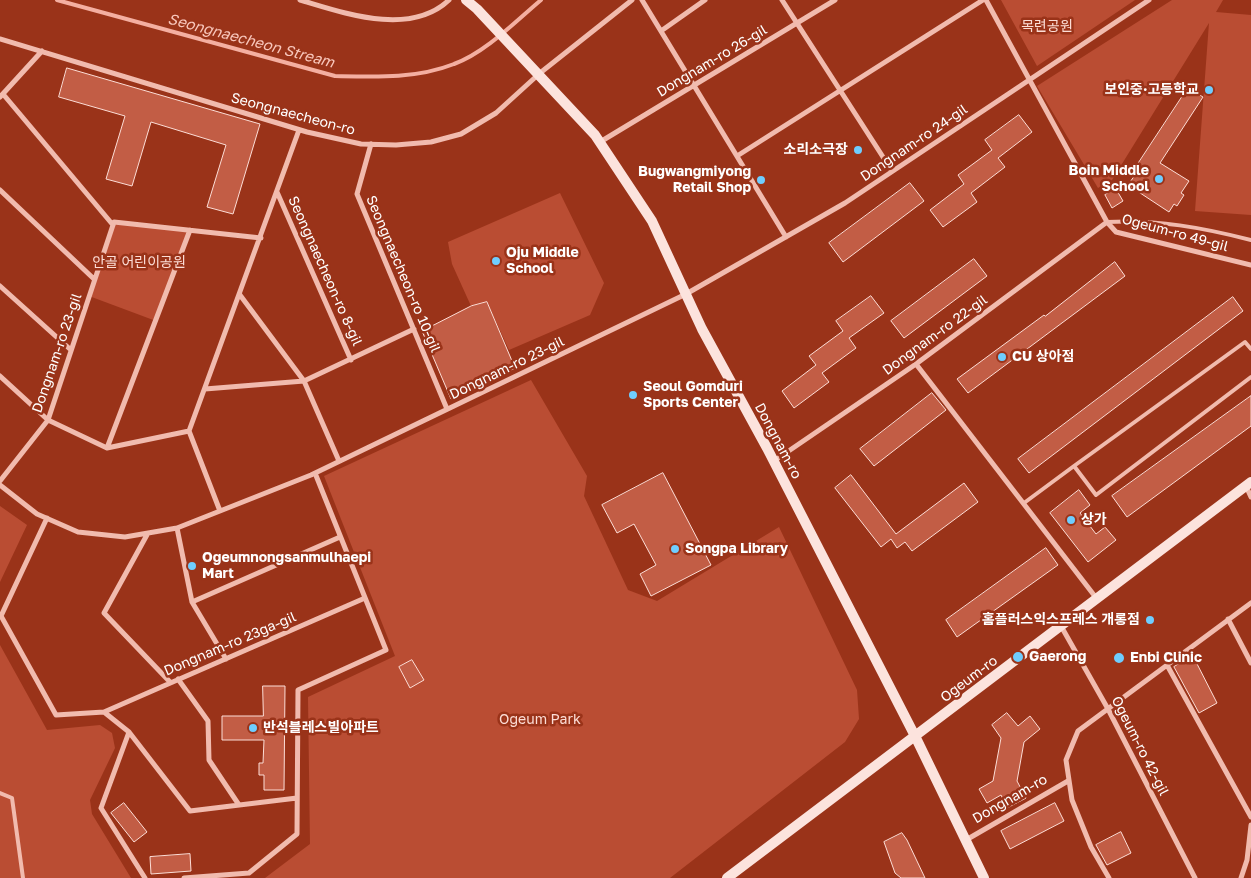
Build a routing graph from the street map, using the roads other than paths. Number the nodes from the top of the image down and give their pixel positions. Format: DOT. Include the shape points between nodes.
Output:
graph roads {
  1 [pos="300,0"];
  2 [pos="449,0"];
  3 [pos="466,0"];
  4 [pos="632,0"];
  5 [pos="642,0"];
  6 [pos="705,0"];
  7 [pos="782,0"];
  8 [pos="836,0"];
  9 [pos="984,0"];
  10 [pos="1149,0"];
  11 [pos="796,23"];
  12 [pos="661,31"];
  13 [pos="0,39"];
  14 [pos="42,50"];
  15 [pos="540,73"];
  16 [pos="1028,81"];
  17 [pos="694,86"];
  18 [pos="840,90"];
  19 [pos="2,96"];
  20 [pos="299,130"];
  21 [pos="599,142"];
  22 [pos="371,144"];
  23 [pos="737,156"];
  24 [pos="892,171"];
  25 [pos="0,190"];
  26 [pos="277,192"];
  27 [pos="1107,222"];
  28 [pos="113,223"];
  29 [pos="190,230"];
  30 [pos="786,237"];
  31 [pos="261,238"];
  32 [pos="1251,240"];
  33 [pos="1251,265"];
  34 [pos="94,280"];
  35 [pos="0,286"];
  36 [pos="686,294"];
  37 [pos="240,295"];
  38 [pos="414,329"];
  39 [pos="1251,349"];
  40 [pos="71,350"];
  41 [pos="351,360"];
  42 [pos="916,364"];
  43 [pos="0,376"];
  44 [pos="1251,377"];
  45 [pos="304,381"];
  46 [pos="205,388"];
  47 [pos="448,409"];
  48 [pos="48,420"];
  49 [pos="189,431"];
  50 [pos="107,448"];
  51 [pos="338,462"];
  52 [pos="774,462"];
  53 [pos="1074,466"];
  54 [pos="315,473"];
  55 [pos="0,480"];
  56 [pos="1248,484"];
  57 [pos="0,485"];
  58 [pos="1251,497"];
  59 [pos="1024,502"];
  60 [pos="220,511"];
  61 [pos="47,518"];
  62 [pos="176,528"];
  63 [pos="148,533"];
  64 [pos="340,537"];
  65 [pos="365,598"];
  66 [pos="1097,599"];
  67 [pos="192,602"];
  68 [pos="1251,602"];
  69 [pos="1228,619"];
  70 [pos="1061,626"];
  71 [pos="226,658"];
  72 [pos="1251,663"];
  73 [pos="1167,665"];
  74 [pos="178,679"];
  75 [pos="170,682"];
  76 [pos="1108,709"];
  77 [pos="104,712"];
  78 [pos="129,732"];
  79 [pos="916,738"];
  80 [pos="1068,781"];
  81 [pos="0,793"];
  82 [pos="297,798"];
  83 [pos="239,805"];
  84 [pos="1251,817"];
  85 [pos="1251,825"];
  86 [pos="965,840"];
  87 [pos="23,878"];
  88 [pos="145,878"];
  89 [pos="184,878"];
  90 [pos="727,878"];
  91 [pos="984,878"];
  92 [pos="1109,878"];
  93 [pos="1195,878"];
  94 [pos="1241,878"];
  1 -- 2 [label="street" via="365,18 405,18 438,10"];
  3 -- 15 [label="main road, Dongnam-ro"];
  4 -- 15 [label="street, Seongnaecheon-ro"];
  5 -- 12 [label="street"];
  6 -- 12 [label="street"];
  7 -- 11 [label="street"];
  8 -- 11 [label="street, Dongnam-ro 26-gil"];
  9 -- 16 [label="street, Ogeum-ro 49-gil"];
  9 -- 18 [label="street"];
  10 -- 16 [label="street, Dongnam-ro 24-gil"];
  11 -- 17 [label="street, Dongnam-ro 26-gil"];
  11 -- 18 [label="street"];
  12 -- 17 [label="street"];
  13 -- 14 [label="street, Seongnaecheon-ro"];
  14 -- 19 [label="street"];
  14 -- 20 [label="street, Seongnaecheon-ro"];
  15 -- 21 [label="main road, Dongnam-ro"];
  15 -- 22 [label="street, Seongnaecheon-ro" via="496,113 461,134 431,142"];
  16 -- 24 [label="street, Dongnam-ro 24-gil"];
  16 -- 27 [label="street, Ogeum-ro 49-gil"];
  17 -- 21 [label="street, Dongnam-ro 26-gil"];
  17 -- 23 [label="street"];
  18 -- 23 [label="street"];
  18 -- 24 [label="street"];
  19 -- 28 [label="street"];
  20 -- 22 [label="street, Seongnaecheon-ro"];
  20 -- 26 [label="street, Seongnaecheon-ro 8-gil"];
  21 -- 36 [label="main road, Dongnam-ro" via="652,221"];
  22 -- 38 [label="street, Seongnaecheon-ro 10-gil" via="357,194"];
  23 -- 30 [label="street"];
  24 -- 30 [label="street, Dongnam-ro 24-gil"];
  25 -- 34 [label="street"];
  26 -- 31 [label="street, Seongnaecheon-ro 8-gil"];
  26 -- 41 [label="street, Seongnaecheon-ro 8-gil"];
  27 -- 32 [label="lane" via="1167,224"];
  27 -- 33 [label="street, Ogeum-ro 49-gil" via="1116,232"];
  27 -- 42 [label="street, Dongnam-ro 22-gil"];
  28 -- 29 [label="street"];
  28 -- 34 [label="street, Dongnam-ro 23-gil"];
  29 -- 31 [label="street"];
  29 -- 50 [label="street"];
  30 -- 36 [label="street, Dongnam-ro 24-gil"];
  31 -- 37 [label="street, Seongnaecheon-ro 8-gil"];
  34 -- 40 [label="street, Dongnam-ro 23-gil"];
  35 -- 40 [label="street"];
  36 -- 47 [label="street, Dongnam-ro 23-gil"];
  36 -- 52 [label="main road, Dongnam-ro"];
  37 -- 45 [label="street"];
  37 -- 46 [label="street, Seongnaecheon-ro 8-gil"];
  38 -- 41 [label="street, Seongnaecheon-ro 8-gil"];
  38 -- 47 [label="street, Seongnaecheon-ro 10-gil"];
  39 -- 53 [label="lane" via="1245,342"];
  40 -- 48 [label="street, Dongnam-ro 23-gil"];
  41 -- 45 [label="street, Seongnaecheon-ro 8-gil"];
  42 -- 52 [label="street, Dongnam-ro 22-gil"];
  42 -- 59 [label="street"];
  43 -- 48 [label="street"];
  44 -- 53 [label="lane" via="1096,494"];
  45 -- 46 [label="street, Seongnaecheon-ro 8-gil"];
  45 -- 51 [label="street"];
  46 -- 49 [label="street, Seongnaecheon-ro 8-gil"];
  47 -- 51 [label="street, Dongnam-ro 23-gil"];
  48 -- 50 [label="street"];
  48 -- 55 [label="street, Dongnam-ro 23-gil"];
  49 -- 50 [label="street"];
  49 -- 60 [label="street"];
  51 -- 54 [label="street, Dongnam-ro 23-gil"];
  52 -- 79 [label="main road, Dongnam-ro"];
  53 -- 59 [label="lane"];
  54 -- 60 [label="street, Dongnam-ro 23-gil"];
  54 -- 64 [label="street"];
  56 -- 58 [label="street"];
  56 -- 66 [label="main road, Ogeum-ro"];
  57 -- 61 [label="street, Dongnam-ro 23-gil"];
  59 -- 66 [label="street"];
  60 -- 62 [label="street, Dongnam-ro 23-gil"];
  61 -- 63 [label="street, Dongnam-ro 23-gil" via="78,532 125,537"];
  61 -- 77 [label="street, Dongnam-ro 23ga-gil" via="1,616 56,715"];
  62 -- 63 [label="street, Dongnam-ro 23-gil"];
  62 -- 67 [label="street"];
  63 -- 75 [label="street" via="104,613"];
  64 -- 65 [label="street"];
  64 -- 67 [label="street"];
  65 -- 71 [label="street, Dongnam-ro 23ga-gil"];
  65 -- 82 [label="street" via="386,650 298,690"];
  66 -- 70 [label="main road, Ogeum-ro"];
  67 -- 71 [label="street"];
  68 -- 69 [label="street"];
  69 -- 72 [label="street"];
  69 -- 73 [label="street"];
  70 -- 76 [label="street, Ogeum-ro 42-gil"];
  70 -- 79 [label="main road, Ogeum-ro"];
  71 -- 74 [label="street, Dongnam-ro 23ga-gil"];
  73 -- 76 [label="street"];
  73 -- 84 [label="street"];
  74 -- 75 [label="street, Dongnam-ro 23ga-gil"];
  74 -- 83 [label="street" via="208,721 210,760"];
  75 -- 77 [label="street, Dongnam-ro 23ga-gil"];
  76 -- 80 [label="street" via="1078,731 1066,760"];
  76 -- 93 [label="street, Ogeum-ro 42-gil"];
  77 -- 78 [label="street"];
  78 -- 83 [label="street" via="190,811"];
  78 -- 88 [label="street" via="101,808"];
  79 -- 86 [label="main road, Dongnam-ro"];
  79 -- 90 [label="main road, Ogeum-ro"];
  80 -- 86 [label="street, Dongnam-ro"];
  80 -- 92 [label="street" via="1091,847"];
  81 -- 87 [label="lane" via="12,798"];
  82 -- 83 [label="street"];
  82 -- 89 [label="street" via="297,834 249,873"];
  85 -- 94 [label="street" via="1247,860"];
  86 -- 91 [label="main road, Dongnam-ro"];
}
